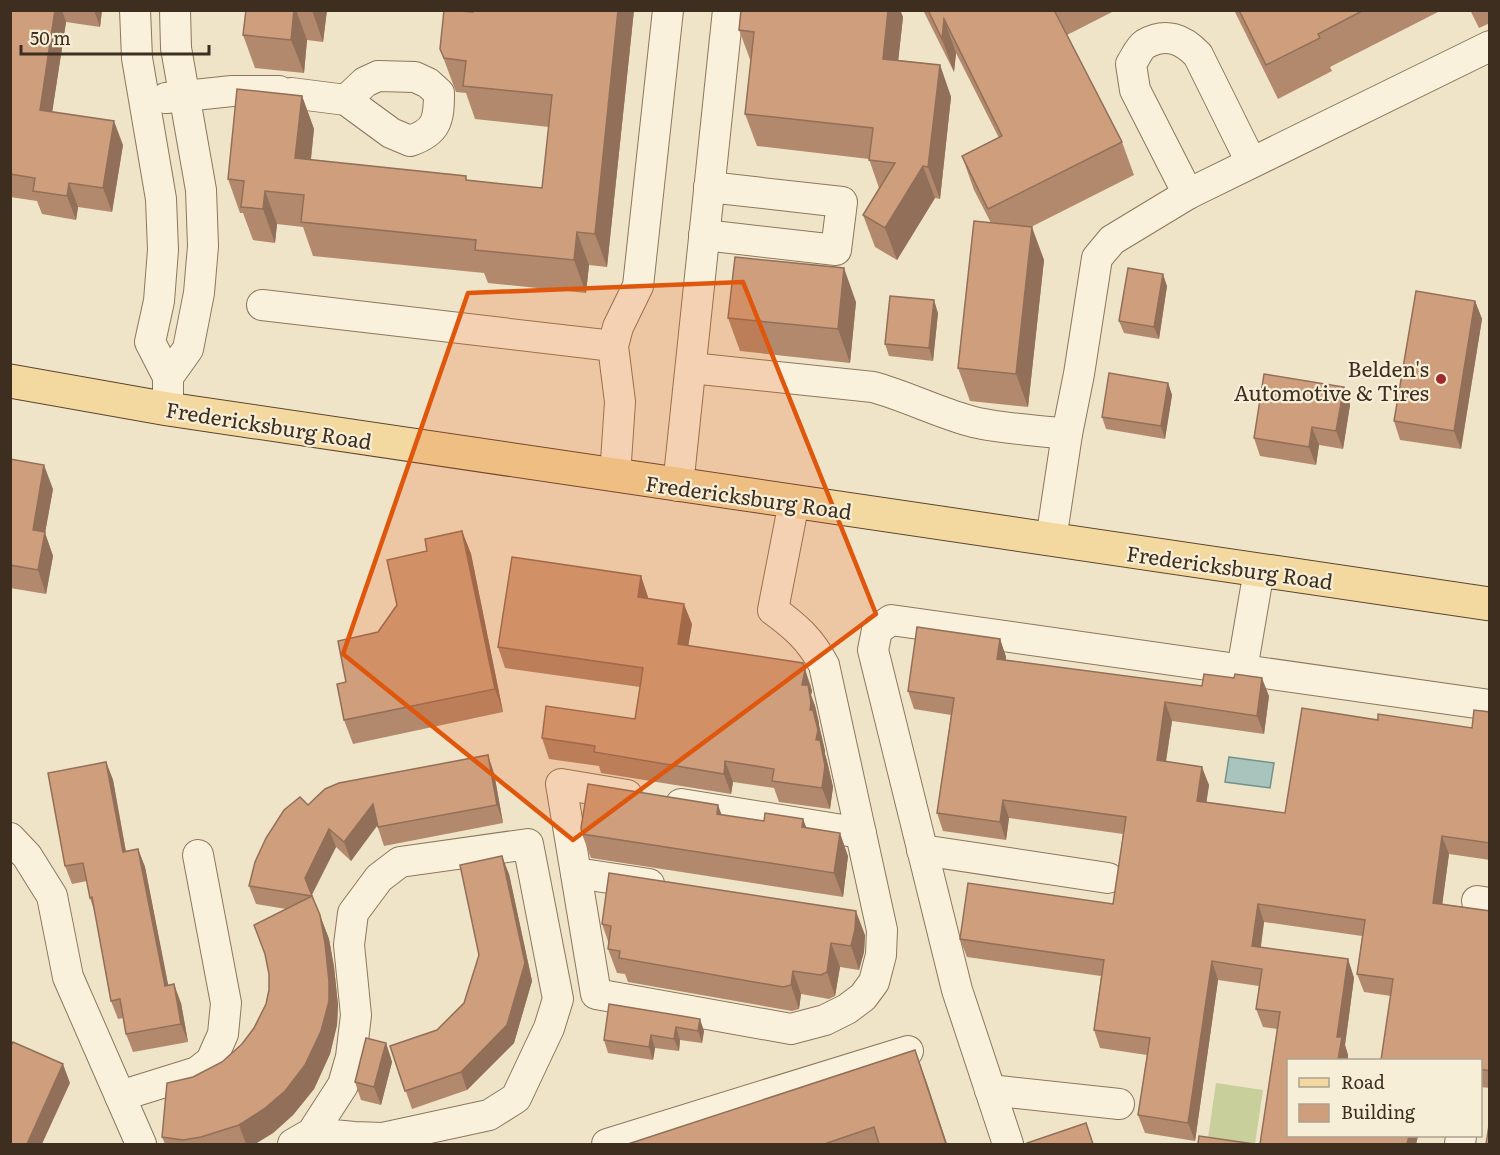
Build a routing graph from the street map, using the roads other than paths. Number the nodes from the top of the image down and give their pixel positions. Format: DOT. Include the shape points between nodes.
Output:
graph roads {
  1 [pos="135,10"];
  2 [pos="175,10"];
  3 [pos="668,10"];
  4 [pos="728,10"];
  5 [pos="1490,46"];
  6 [pos="184,96"];
  7 [pos="144,100"];
  8 [pos="346,100"];
  9 [pos="1251,162"];
  10 [pos="709,187"];
  11 [pos="1188,194"];
  12 [pos="704,235"];
  13 [pos="160,286"];
  14 [pos="199,293"];
  15 [pos="262,305"];
  16 [pos="613,346"];
  17 [pos="691,360"];
  18 [pos="10,381"];
  19 [pos="168,393"];
  20 [pos="1067,434"];
  21 [pos="615,476"];
  22 [pos="678,486"];
  23 [pos="794,502"];
  24 [pos="1051,540"];
  25 [pos="1259,570"];
  26 [pos="1490,604"];
  27 [pos="1242,670"];
  28 [pos="1490,705"];
  29 [pos="861,833"];
  30 [pos="10,838"];
  31 [pos="922,850"];
  32 [pos="198,855"];
  33 [pos="576,873"];
  34 [pos="1108,878"];
  35 [pos="681,889"];
  36 [pos="908,1051"];
  37 [pos="990,1090"];
  38 [pos="120,1096"];
  39 [pos="1119,1104"];
  40 [pos="302,1139"];
  41 [pos="141,1144"];
  42 [pos="607,1144"];
  43 [pos="1008,1144"];
  1 -- 7 [label="lane" via="136,58"];
  2 -- 6 [label="lane"];
  3 -- 16 [label="lane" via="638,286"];
  4 -- 10 [label="lane"];
  5 -- 9 [label="lane"];
  6 -- 7 [label="lane"];
  6 -- 8 [label="lane" via="232,91 285,92"];
  6 -- 14 [label="lane" via="201,190 203,246"];
  7 -- 13 [label="lane" via="161,199"];
  9 -- 11 [label="lane"];
  9 -- 11 [label="lane" via="1198,56 1186,43 1164,37 1144,45 1131,64 1135,90"];
  10 -- 12 [label="lane"];
  10 -- 12 [label="lane" via="842,202 836,250"];
  11 -- 20 [label="lane" via="1112,240 1097,258"];
  12 -- 17 [label="lane"];
  13 -- 14 [label="lane"];
  13 -- 19 [label="lane" via="150,342"];
  14 -- 19 [label="lane" via="188,349"];
  15 -- 16 [label="lane"];
  16 -- 21 [label="lane" via="620,402"];
  17 -- 20 [label="lane" via="873,387 974,422"];
  17 -- 22 [label="lane"];
  18 -- 19 [label="main road, Fredericksburg Road"];
  19 -- 21 [label="main road, Fredericksburg Road"];
  20 -- 24 [label="lane"];
  21 -- 22 [label="main road, Fredericksburg Road"];
  22 -- 23 [label="main road, Fredericksburg Road"];
  23 -- 24 [label="main road, Fredericksburg Road"];
  23 -- 29 [label="lane" via="773,610 801,631 824,664"];
  24 -- 25 [label="main road, Fredericksburg Road"];
  25 -- 26 [label="main road, Fredericksburg Road"];
  25 -- 27 [label="lane"];
  27 -- 28 [label="lane"];
  27 -- 31 [label="lane" via="891,620 877,630 873,650"];
  29 -- 33 [label="lane" via="561,784"];
  29 -- 33 [label="lane" via="868,918 882,930 874,982 847,1010 791,1029 596,994"];
  30 -- 38 [label="lane" via="27,856 52,896 68,977"];
  31 -- 34 [label="lane"];
  31 -- 37 [label="lane" via="957,990"];
  32 -- 38 [label="lane" via="226,1003 223,1034 211,1060 197,1072"];
  33 -- 35 [label="lane"];
  36 -- 42 [label="lane"];
  37 -- 39 [label="lane"];
  37 -- 43 [label="lane"];
  38 -- 41 [label="lane"];
  40 -- 40 [label="lane" via="343,1085 356,1015 349,945 353,913 379,878 400,862 528,844 558,999 549,1028 516,1098 489,1115 383,1138"];
}
